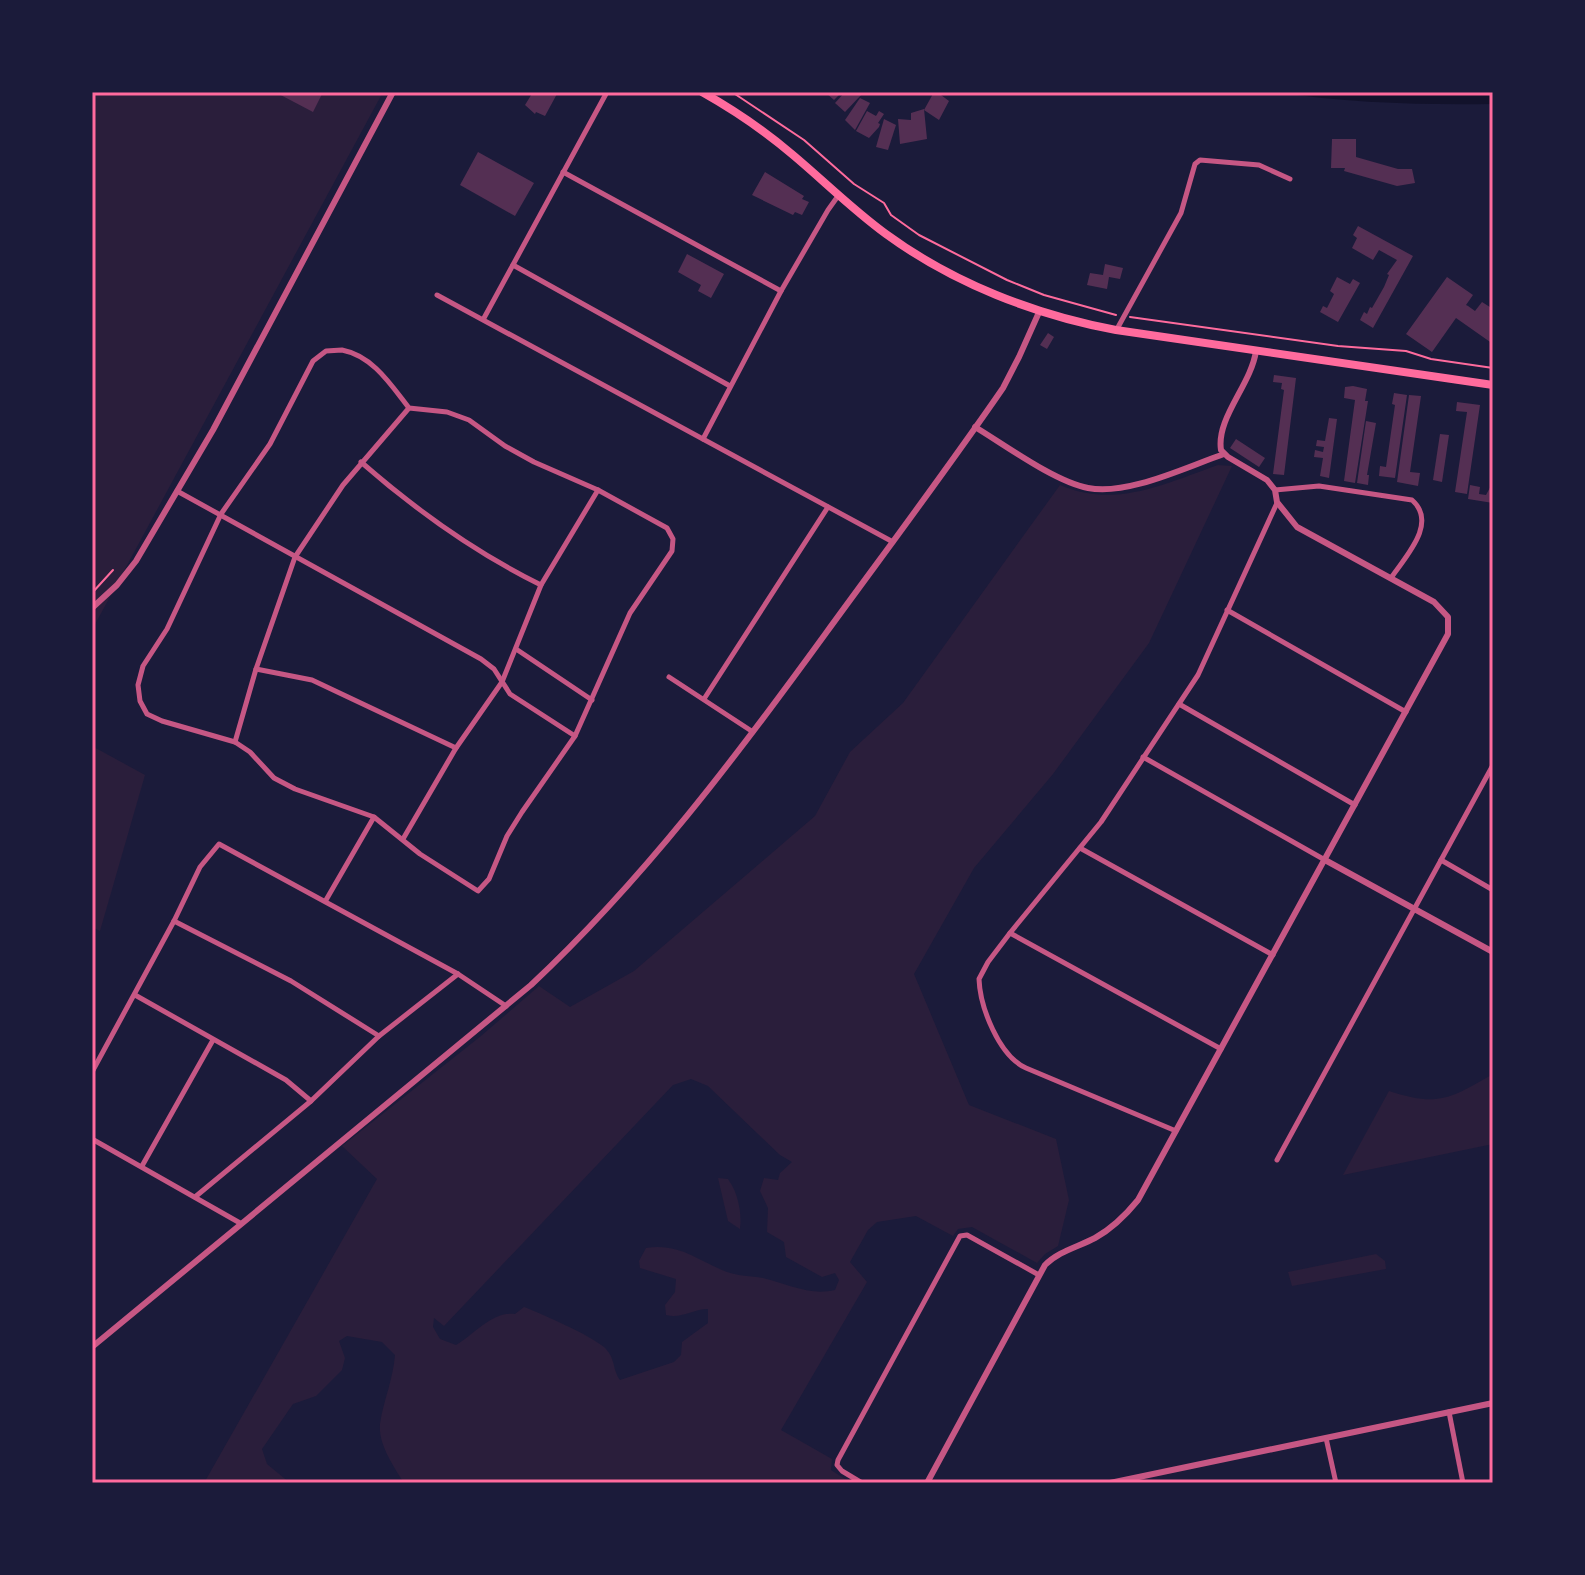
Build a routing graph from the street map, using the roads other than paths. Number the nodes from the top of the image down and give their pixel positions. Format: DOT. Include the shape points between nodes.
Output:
graph roads {
  1 [pos="393,92"];
  2 [pos="607,92"];
  3 [pos="702,92"];
  4 [pos="563,172"];
  5 [pos="1290,179"];
  6 [pos="839,195"];
  7 [pos="513,265"];
  8 [pos="781,291"];
  9 [pos="437,295"];
  10 [pos="1040,310"];
  11 [pos="484,318"];
  12 [pos="1116,330"];
  13 [pos="1256,351"];
  14 [pos="1493,385"];
  15 [pos="730,386"];
  16 [pos="409,408"];
  17 [pos="975,427"];
  18 [pos="703,439"];
  19 [pos="1224,454"];
  20 [pos="361,462"];
  21 [pos="598,490"];
  22 [pos="1275,490"];
  23 [pos="177,491"];
  24 [pos="1277,502"];
  25 [pos="828,507"];
  26 [pos="221,514"];
  27 [pos="893,542"];
  28 [pos="295,557"];
  29 [pos="1391,578"];
  30 [pos="541,585"];
  31 [pos="92,608"];
  32 [pos="1227,610"];
  33 [pos="516,649"];
  34 [pos="256,669"];
  35 [pos="669,677"];
  36 [pos="502,682"];
  37 [pos="704,699"];
  38 [pos="592,700"];
  39 [pos="1179,704"];
  40 [pos="1406,712"];
  41 [pos="753,732"];
  42 [pos="575,736"];
  43 [pos="235,742"];
  44 [pos="456,748"];
  45 [pos="1143,757"];
  46 [pos="1493,765"];
  47 [pos="1355,805"];
  48 [pos="374,817"];
  49 [pos="403,839"];
  50 [pos="1080,848"];
  51 [pos="1325,860"];
  52 [pos="1441,860"];
  53 [pos="1493,890"];
  54 [pos="326,900"];
  55 [pos="1414,908"];
  56 [pos="174,921"];
  57 [pos="1010,933"];
  58 [pos="1493,952"];
  59 [pos="1273,955"];
  60 [pos="458,974"];
  61 [pos="135,995"];
  62 [pos="506,1006"];
  63 [pos="379,1036"];
  64 [pos="213,1040"];
  65 [pos="1221,1049"];
  66 [pos="92,1072"];
  67 [pos="311,1101"];
  68 [pos="1176,1131"];
  69 [pos="92,1139"];
  70 [pos="1277,1160"];
  71 [pos="142,1166"];
  72 [pos="195,1197"];
  73 [pos="240,1223"];
  74 [pos="1039,1275"];
  75 [pos="92,1347"];
  76 [pos="1493,1403"];
  77 [pos="1449,1412"];
  78 [pos="1326,1438"];
  79 [pos="1138,1480"];
  80 [pos="862,1483"];
  81 [pos="927,1483"];
  82 [pos="1110,1483"];
  83 [pos="1336,1483"];
  84 [pos="1463,1483"];
  1 -- 23 [label="street"];
  2 -- 4 [label="street"];
  3 -- 6 [label="highway" via="763,131"];
  4 -- 7 [label="street"];
  4 -- 8 [label="street"];
  5 -- 12 [label="street" via="1259,165 1200,160 1195,164 1181,213"];
  6 -- 8 [label="street"];
  6 -- 10 [label="highway" via="922,257"];
  7 -- 11 [label="street"];
  7 -- 15 [label="street"];
  8 -- 15 [label="street"];
  9 -- 11 [label="street"];
  10 -- 12 [label="highway"];
  10 -- 17 [label="street" via="1012,370"];
  11 -- 18 [label="street"];
  12 -- 13 [label="highway"];
  13 -- 14 [label="highway"];
  13 -- 19 [label="street" via="1224,425"];
  15 -- 18 [label="street"];
  16 -- 20 [label="street"];
  16 -- 21 [label="street" via="469,420 534,462"];
  16 -- 26 [label="street" via="357,353 326,351 313,361 270,444"];
  17 -- 19 [label="street" via="1057,476 1097,489 1127,486"];
  17 -- 27 [label="street"];
  18 -- 25 [label="street"];
  19 -- 22 [label="street"];
  20 -- 28 [label="street"];
  20 -- 30 [label="street" via="441,528"];
  21 -- 30 [label="street"];
  21 -- 38 [label="street" via="667,528 673,539 672,551 630,613"];
  22 -- 24 [label="street"];
  22 -- 29 [label="street" via="1319,486 1412,500 1424,518 1419,536"];
  23 -- 26 [label="street"];
  23 -- 31 [label="street" via="127,574"];
  24 -- 29 [label="street" via="1297,527"];
  24 -- 32 [label="street"];
  25 -- 27 [label="street"];
  25 -- 37 [label="street"];
  26 -- 28 [label="street"];
  26 -- 43 [label="street" via="138,685 147,714"];
  27 -- 41 [label="street"];
  28 -- 34 [label="street"];
  28 -- 36 [label="street" via="481,659"];
  29 -- 40 [label="street" via="1434,602 1450,625"];
  30 -- 33 [label="street"];
  32 -- 39 [label="street" via="1205,663"];
  32 -- 40 [label="street"];
  33 -- 36 [label="street"];
  33 -- 38 [label="street"];
  34 -- 43 [label="street"];
  34 -- 44 [label="street" via="312,680"];
  35 -- 37 [label="street"];
  36 -- 42 [label="street" via="510,694"];
  36 -- 44 [label="street"];
  37 -- 41 [label="street"];
  38 -- 42 [label="street"];
  39 -- 45 [label="street"];
  39 -- 47 [label="street"];
  40 -- 47 [label="street"];
  41 -- 62 [label="street" via="571,947"];
  42 -- 49 [label="street" via="522,812 478,891"];
  43 -- 48 [label="street" via="274,778"];
  44 -- 49 [label="street"];
  45 -- 50 [label="street"];
  45 -- 51 [label="street"];
  46 -- 52 [label="street"];
  47 -- 51 [label="street"];
  48 -- 49 [label="street"];
  48 -- 54 [label="street"];
  50 -- 57 [label="street"];
  50 -- 59 [label="street"];
  51 -- 55 [label="street"];
  51 -- 59 [label="street"];
  52 -- 53 [label="street"];
  52 -- 55 [label="street"];
  54 -- 56 [label="street" via="219,844 200,867"];
  54 -- 60 [label="street"];
  55 -- 58 [label="street"];
  55 -- 70 [label="street"];
  56 -- 61 [label="street"];
  56 -- 63 [label="street" via="291,981"];
  57 -- 65 [label="street"];
  57 -- 68 [label="street" via="979,979 1005,1053 1017,1065"];
  59 -- 65 [label="street"];
  60 -- 62 [label="street"];
  60 -- 63 [label="street"];
  61 -- 64 [label="street"];
  61 -- 66 [label="street"];
  62 -- 73 [label="street"];
  63 -- 67 [label="street"];
  64 -- 67 [label="street" via="286,1080"];
  64 -- 71 [label="street"];
  65 -- 68 [label="street"];
  67 -- 72 [label="street"];
  68 -- 74 [label="street" via="1127,1213 1104,1233 1052,1258"];
  69 -- 71 [label="street"];
  71 -- 72 [label="street"];
  72 -- 73 [label="street"];
  73 -- 75 [label="street"];
  74 -- 80 [label="street" via="963,1234 838,1460 838,1467"];
  74 -- 81 [label="street"];
  76 -- 77 [label="street"];
  77 -- 78 [label="street"];
  77 -- 84 [label="street"];
  78 -- 79 [label="street"];
  78 -- 83 [label="street"];
  79 -- 82 [label="street"];
}
